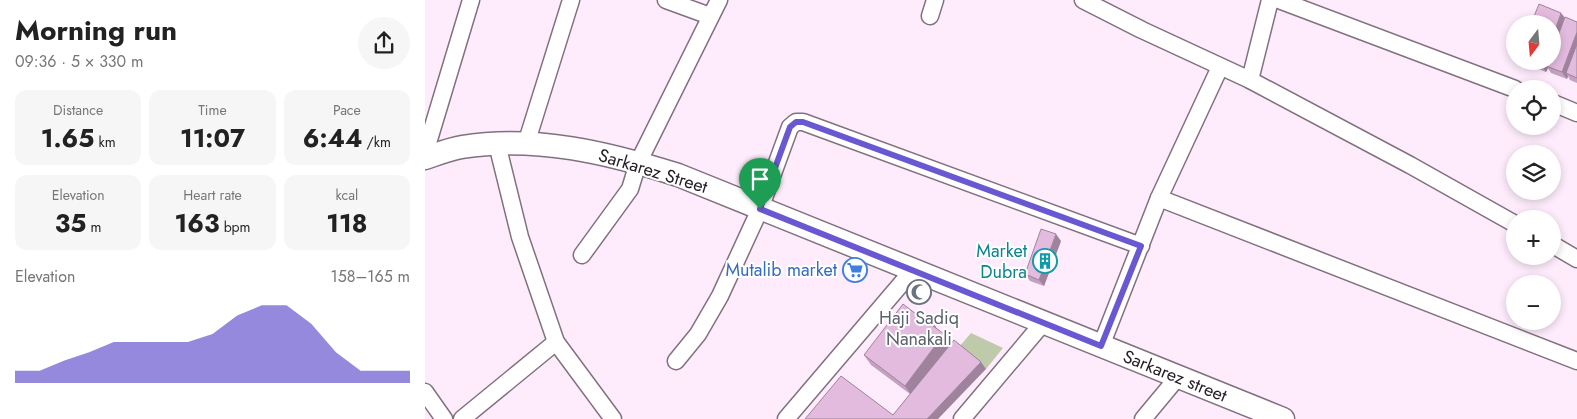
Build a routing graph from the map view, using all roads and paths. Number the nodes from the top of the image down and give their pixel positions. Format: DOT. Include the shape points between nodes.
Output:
graph roads {
  1 [pos="471,0"];
  2 [pos="571,0"];
  3 [pos="666,0"];
  4 [pos="719,0"];
  5 [pos="935,0"];
  6 [pos="1083,0"];
  7 [pos="1270,0"];
  8 [pos="1279,0"];
  9 [pos="710,16"];
  10 [pos="930,16"];
  11 [pos="1221,67"];
  12 [pos="1250,80"];
  13 [pos="1506,86"];
  14 [pos="1561,106"];
  15 [pos="1577,113"];
  16 [pos="497,144"];
  17 [pos="526,144"];
  18 [pos="425,153"];
  19 [pos="425,158"];
  20 [pos="638,163"];
  21 [pos="1159,198"];
  22 [pos="760,209"];
  23 [pos="1506,219"];
  24 [pos="1141,246"];
  25 [pos="1561,250"];
  26 [pos="582,255"];
  27 [pos="1577,259"];
  28 [pos="913,270"];
  29 [pos="1043,323"];
  30 [pos="556,342"];
  31 [pos="1101,346"];
  32 [pos="677,361"];
  33 [pos="1577,361"];
  34 [pos="1178,377"];
  35 [pos="425,392"];
  36 [pos="444,419"];
  37 [pos="462,419"];
  38 [pos="613,419"];
  39 [pos="786,419"];
  40 [pos="962,419"];
  41 [pos="1143,419"];
  42 [pos="1283,419"];
  1 -- 18 [label="street"];
  2 -- 17 [label="street"];
  3 -- 9 [label="street"];
  4 -- 9 [label="street"];
  5 -- 10 [label="street"];
  6 -- 11 [label="street"];
  7 -- 12 [label="street"];
  8 -- 13 [label="street"];
  9 -- 20 [label="street"];
  11 -- 12 [label="street"];
  11 -- 21 [label="street"];
  12 -- 23 [label="street"];
  14 -- 15 [label="street"];
  16 -- 17 [label="main road, Sarkarez Street"];
  16 -- 19 [label="main road, Sarkarez Street" via="461,148"];
  16 -- 30 [label="street" via="520,237"];
  17 -- 20 [label="main road, Sarkarez Street" via="573,149"];
  20 -- 22 [label="main road, Sarkarez Street" via="678,175"];
  20 -- 26 [label="street" via="630,190"];
  21 -- 24 [label="street"];
  21 -- 33 [label="street"];
  22 -- 24 [label="street" via="790,127 796,122 803,122"];
  22 -- 28 [label="main road, Sarkarez street"];
  22 -- 32 [label="street" via="719,296 698,334"];
  24 -- 31 [label="street"];
  25 -- 27 [label="street"];
  28 -- 29 [label="main road, Sarkarez street"];
  28 -- 39 [label="street"];
  29 -- 31 [label="main road, Sarkarez street"];
  29 -- 40 [label="street"];
  30 -- 37 [label="street"];
  30 -- 38 [label="street"];
  31 -- 34 [label="main road, Sarkarez street"];
  34 -- 41 [label="street"];
  34 -- 42 [label="main road, Sarkarez street"];
  35 -- 36 [label="street"];
}
